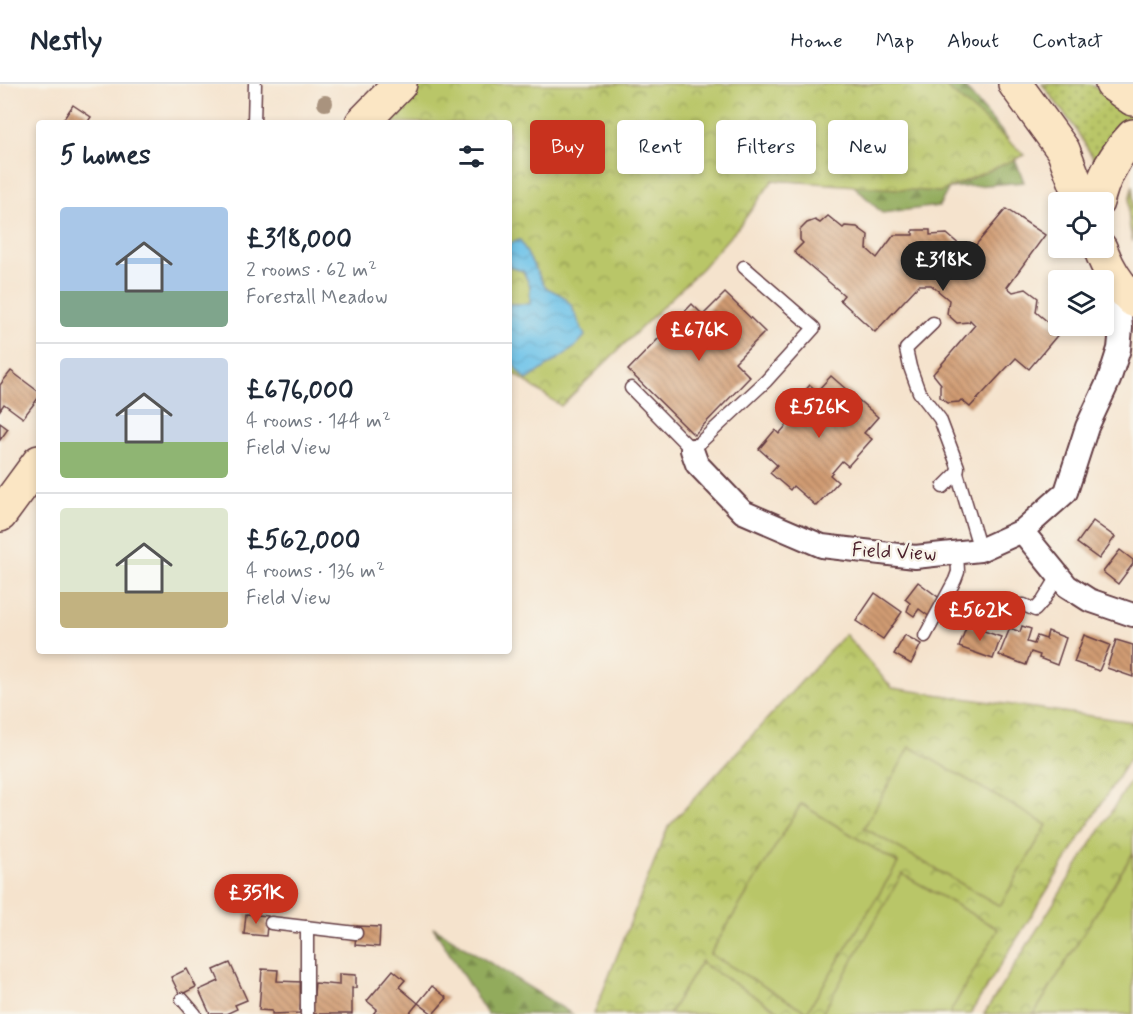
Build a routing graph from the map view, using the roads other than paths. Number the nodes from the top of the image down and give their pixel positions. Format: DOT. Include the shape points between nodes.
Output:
graph roads {
  1 [pos="255,84"];
  2 [pos="400,84"];
  3 [pos="1015,84"];
  4 [pos="1112,84"];
  5 [pos="1133,99"];
  6 [pos="254,120"];
  7 [pos="365,120"];
  8 [pos="1133,136"];
  9 [pos="1079,192"];
  10 [pos="1100,192"];
  11 [pos="1104,258"];
  12 [pos="744,267"];
  13 [pos="1125,293"];
  14 [pos="933,323"];
  15 [pos="1133,349"];
  16 [pos="1109,380"];
  17 [pos="631,387"];
  18 [pos="692,450"];
  19 [pos="36,466"];
  20 [pos="957,473"];
  21 [pos="943,487"];
  22 [pos="0,515"];
  23 [pos="1022,531"];
  24 [pos="980,550"];
  25 [pos="957,553"];
  26 [pos="1059,575"];
  27 [pos="1002,606"];
  28 [pos="1133,615"];
  29 [pos="925,636"];
  30 [pos="271,923"];
  31 [pos="307,927"];
  32 [pos="356,933"];
  33 [pos="182,999"];
  34 [pos="195,1014"];
  35 [pos="307,1014"];
  1 -- 6 [label="lane"];
  2 -- 7 [label="street"];
  3 -- 9 [label="street" via="1063,150"];
  4 -- 5 [label="street"];
  8 -- 10 [label="street" via="1119,150"];
  11 -- 13 [label="street"];
  12 -- 18 [label="lane" via="814,328 766,381"];
  13 -- 16 [label="street, Field View" via="1119,349"];
  14 -- 20 [label="lane" via="906,349 919,392 940,419"];
  15 -- 16 [label="street, Field View"];
  16 -- 23 [label="street, Field View" via="1087,427 1066,492"];
  17 -- 18 [label="lane"];
  18 -- 25 [label="street, Field View" via="697,464 742,512 822,546 915,557"];
  19 -- 22 [label="street"];
  20 -- 21 [label="lane"];
  20 -- 24 [label="lane"];
  23 -- 24 [label="street, Field View"];
  23 -- 26 [label="street"];
  24 -- 25 [label="street, Field View"];
  25 -- 29 [label="lane" via="955,580"];
  26 -- 27 [label="lane" via="1035,610 1024,605"];
  26 -- 28 [label="street" via="1067,586 1089,600"];
  30 -- 31 [label="lane"];
  31 -- 32 [label="lane"];
  31 -- 35 [label="lane"];
  33 -- 34 [label="lane"];
}
